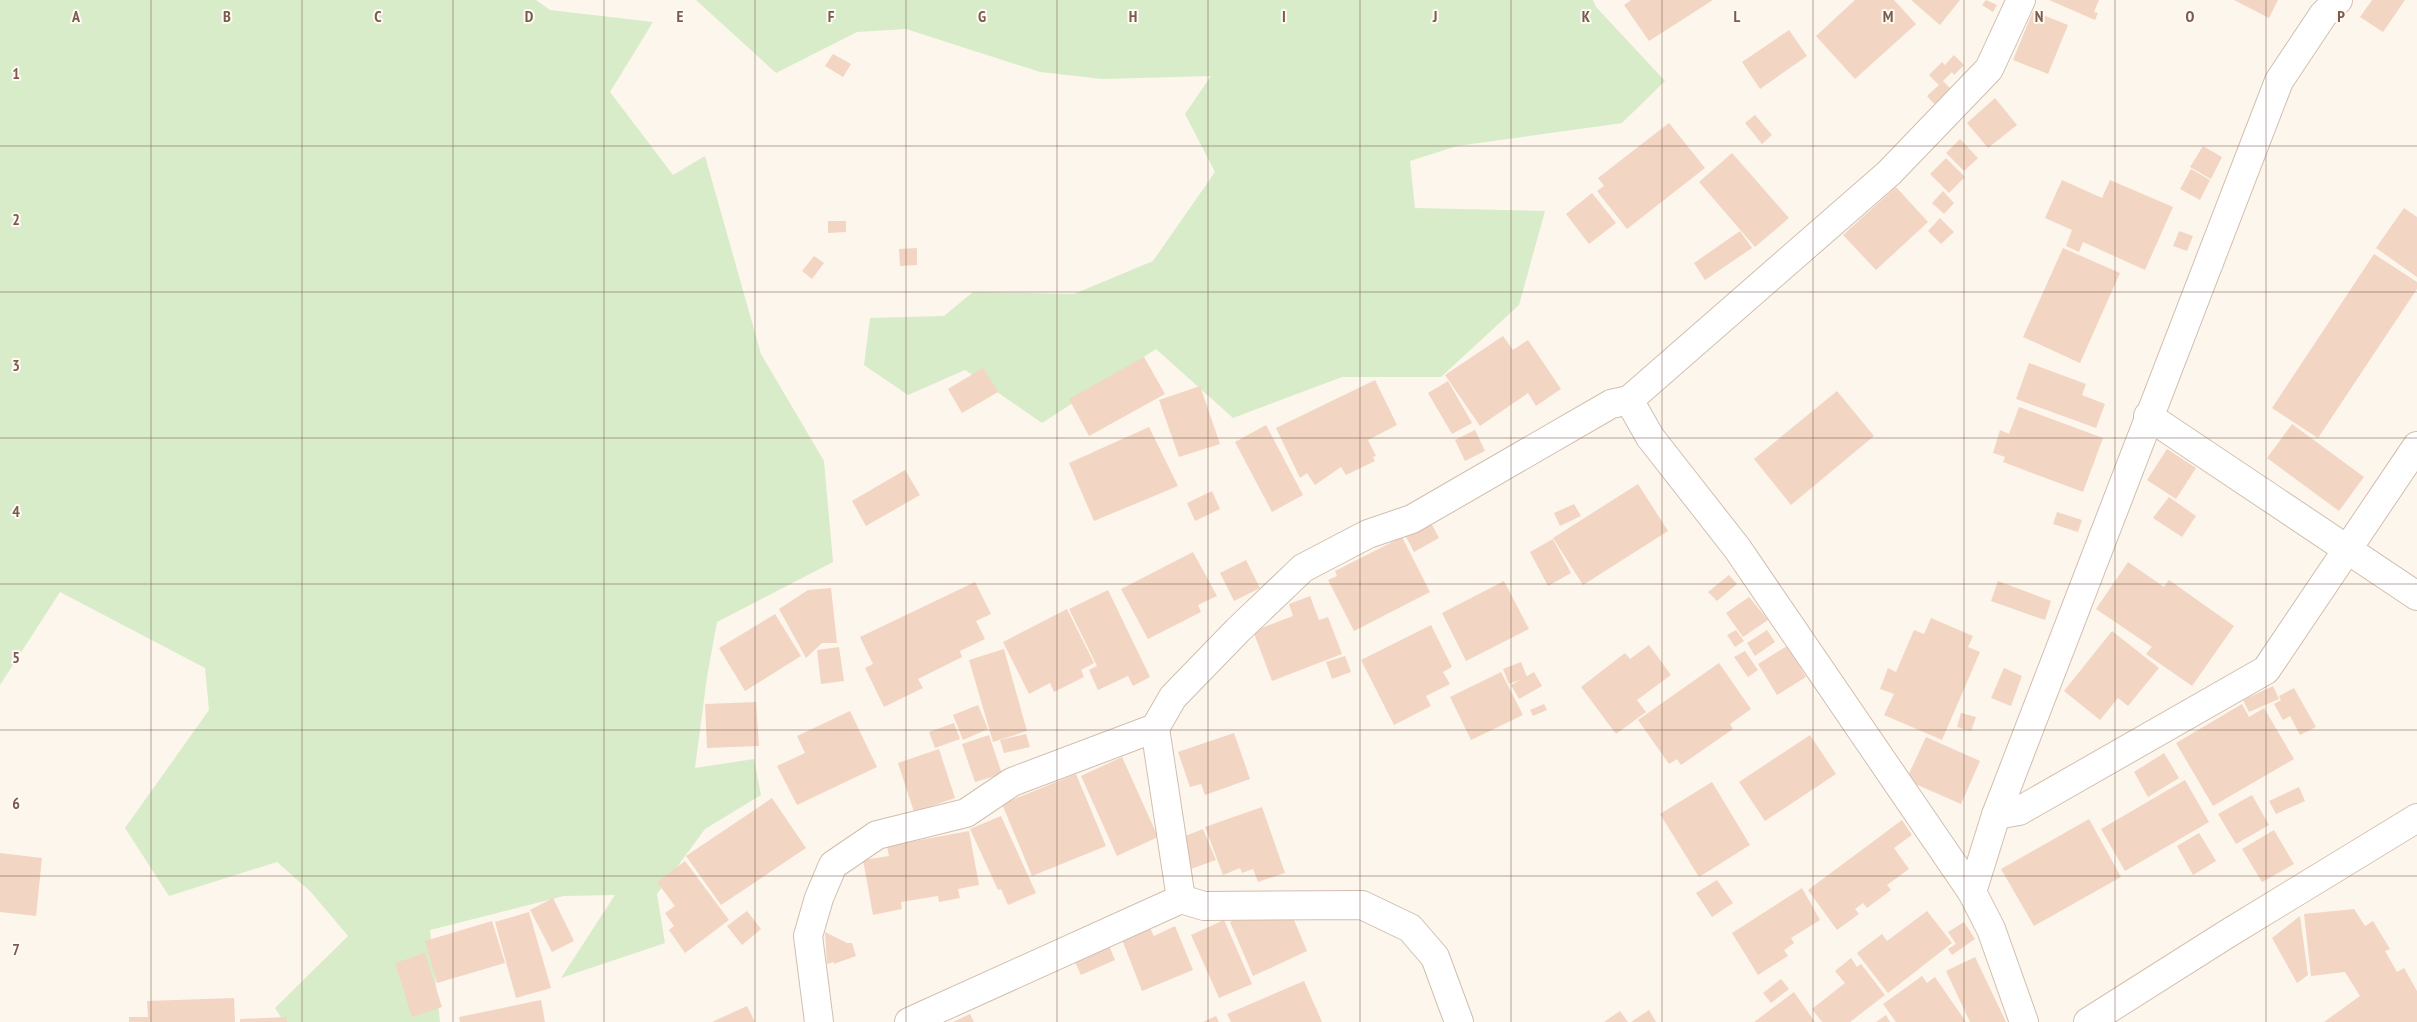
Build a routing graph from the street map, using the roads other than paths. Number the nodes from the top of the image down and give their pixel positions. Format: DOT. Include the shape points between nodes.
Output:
graph roads {
  1 [pos="2020,0"];
  2 [pos="2338,0"];
  3 [pos="1629,400"];
  4 [pos="2148,416"];
  5 [pos="2417,446"];
  6 [pos="2349,550"];
  7 [pos="2417,596"];
  8 [pos="1155,728"];
  9 [pos="1996,815"];
  10 [pos="2417,818"];
  11 [pos="1972,892"];
  12 [pos="1181,899"];
  13 [pos="819,1022"];
  14 [pos="909,1022"];
  15 [pos="1459,1022"];
  16 [pos="2024,1022"];
  17 [pos="2088,1022"];
  1 -- 3 [label="street" via="1988,69 1889,173"];
  2 -- 4 [label="street" via="2323,15 2278,81"];
  3 -- 8 [label="street" via="1611,404 1412,519 1368,534 1303,568 1173,697"];
  3 -- 11 [label="street" via="1650,437 1737,548"];
  4 -- 6 [label="street"];
  4 -- 9 [label="street"];
  5 -- 6 [label="street"];
  6 -- 7 [label="street"];
  6 -- 9 [label="street" via="2266,670 2020,811"];
  8 -- 12 [label="street"];
  8 -- 13 [label="street" via="1012,782 966,813 877,835 833,865 808,936"];
  9 -- 11 [label="street"];
  10 -- 17 [label="street"];
  11 -- 16 [label="street" via="1991,929"];
  12 -- 14 [label="street"];
  12 -- 15 [label="street" via="1204,906 1362,905 1410,928 1434,957"];
}
